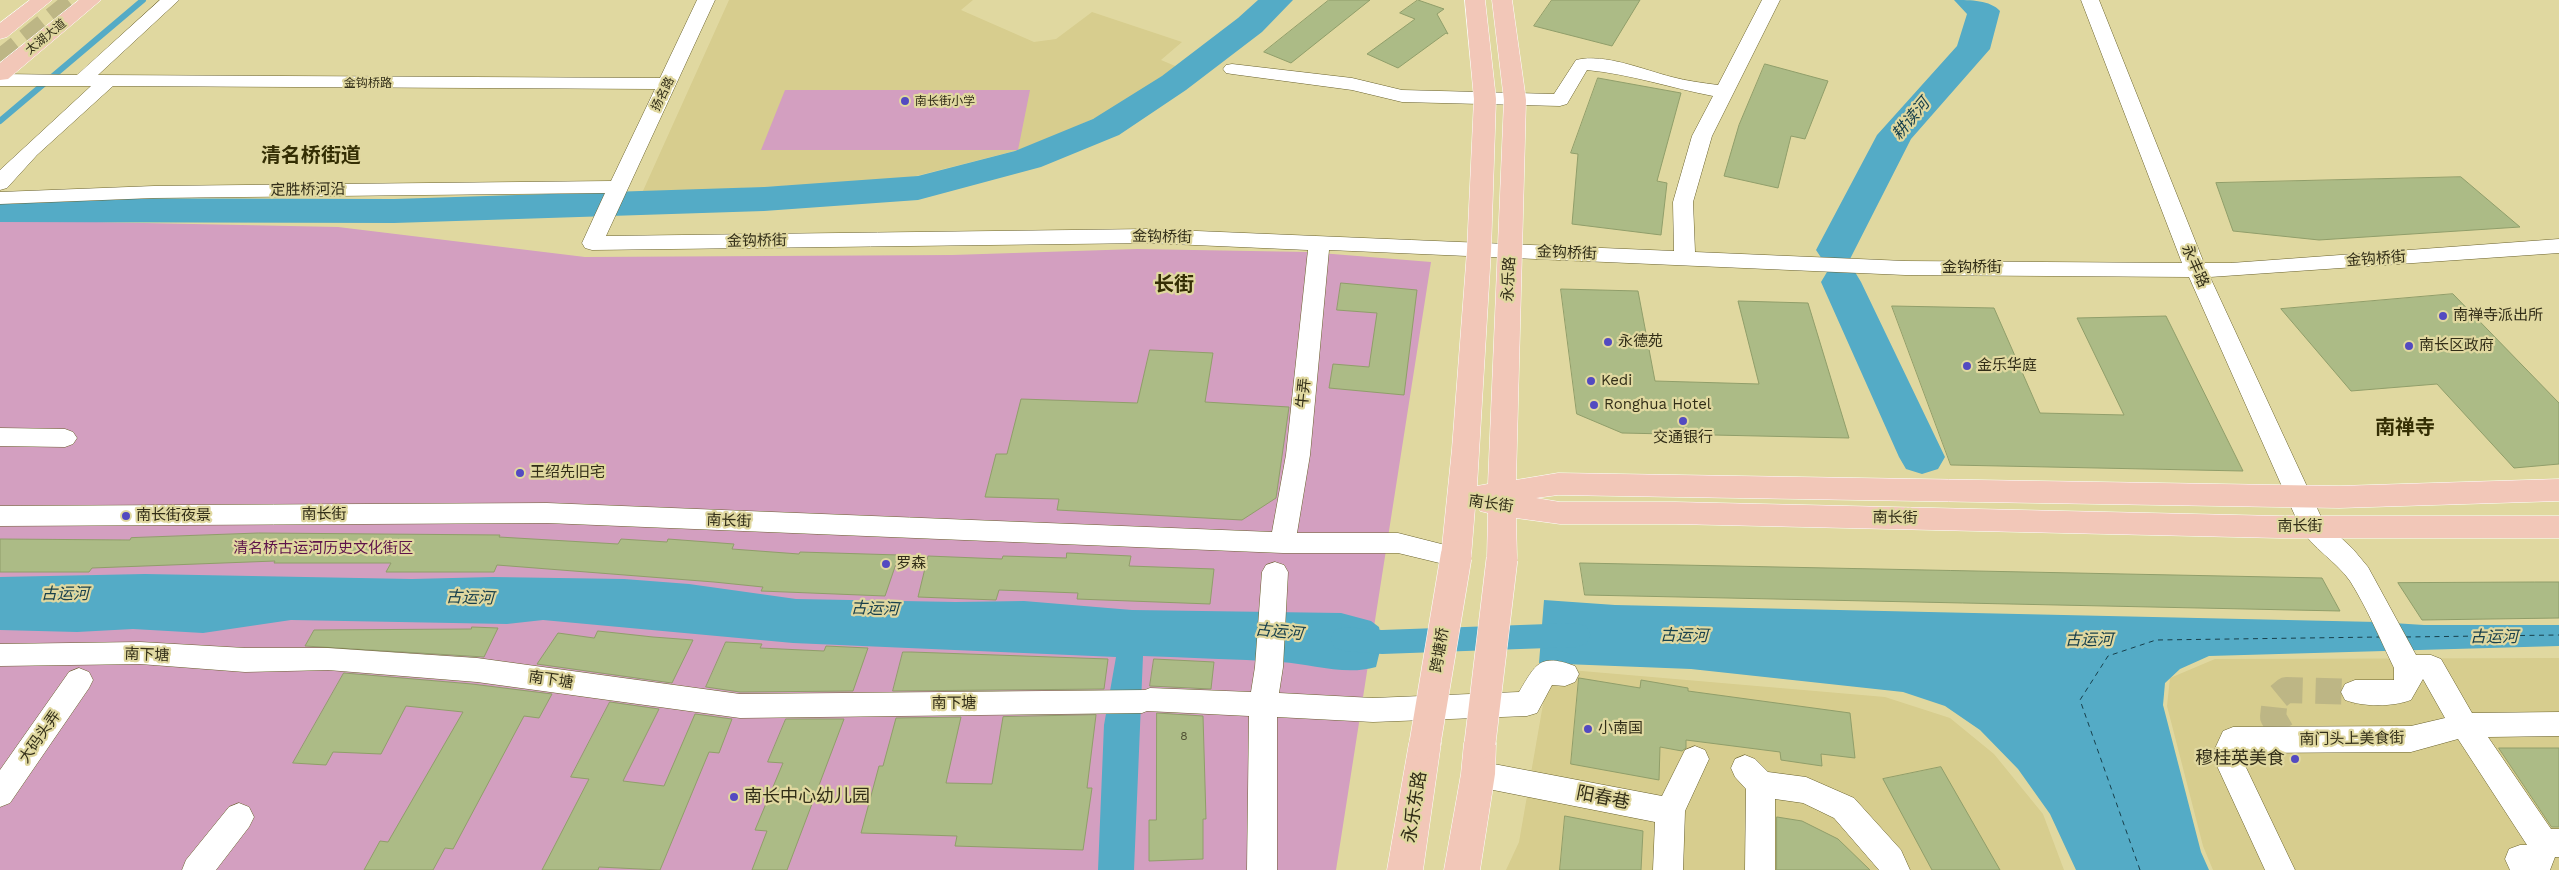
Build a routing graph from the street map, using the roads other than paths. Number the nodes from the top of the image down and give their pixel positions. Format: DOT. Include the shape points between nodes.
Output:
graph roads {
  1 [pos="42,0"];
  2 [pos="91,0"];
  3 [pos="170,0"];
  4 [pos="706,0"];
  5 [pos="1475,0"];
  6 [pos="1502,0"];
  7 [pos="1771,0"];
  8 [pos="2090,0"];
  9 [pos="0,33"];
  10 [pos="1232,69"];
  11 [pos="0,74"];
  12 [pos="0,80"];
  13 [pos="75,81"];
  14 [pos="108,81"];
  15 [pos="668,84"];
  16 [pos="1724,92"];
  17 [pos="1485,99"];
  18 [pos="1515,100"];
  19 [pos="0,184"];
  20 [pos="617,187"];
  21 [pos="0,198"];
  22 [pos="599,227"];
  23 [pos="1319,243"];
  24 [pos="2559,246"];
  25 [pos="1479,251"];
  26 [pos="1510,251"];
  27 [pos="1685,258"];
  28 [pos="2196,269"];
  29 [pos="0,437"];
  30 [pos="65,438"];
  31 [pos="2559,490"];
  32 [pos="2298,496"];
  33 [pos="1461,499"];
  34 [pos="1502,499"];
  35 [pos="0,516"];
  36 [pos="2559,526"];
  37 [pos="2313,527"];
  38 [pos="1283,543"];
  39 [pos="1456,557"];
  40 [pos="1275,572"];
  41 [pos="0,654"];
  42 [pos="2408,667"];
  43 [pos="1565,674"];
  44 [pos="79,680"];
  45 [pos="2355,692"];
  46 [pos="1264,704"];
  47 [pos="2559,724"];
  48 [pos="2464,725"];
  49 [pos="1425,743"];
  50 [pos="1479,759"];
  51 [pos="1694,759"];
  52 [pos="0,794"];
  53 [pos="1670,811"];
  54 [pos="238,817"];
  55 [pos="2551,843"];
  56 [pos="197,870"];
  57 [pos="1262,870"];
  58 [pos="1405,870"];
  59 [pos="1462,870"];
  60 [pos="1668,870"];
  61 [pos="1760,870"];
  62 [pos="1895,870"];
  63 [pos="2280,870"];
  64 [pos="2526,870"];
  1 -- 9 [label="main road"];
  2 -- 11 [label="main road, 太湖大道"];
  3 -- 13 [label="street"];
  4 -- 15 [label="street, 扬名路"];
  5 -- 17 [label="main road"];
  6 -- 18 [label="main road, 永乐路"];
  7 -- 16 [label="street"];
  8 -- 28 [label="street, 永丰路"];
  10 -- 17 [label="street" via="1352,84 1402,96"];
  12 -- 13 [label="street, 金钩桥路"];
  13 -- 14 [label="street, 金钩桥路"];
  14 -- 15 [label="street, 金钩桥路"];
  14 -- 19 [label="street" via="12,169"];
  15 -- 20 [label="street, 扬名路"];
  16 -- 18 [label="street" via="1671,83 1621,68 1582,64 1560,100"];
  16 -- 27 [label="street" via="1702,136 1683,202"];
  17 -- 18 [label="street"];
  17 -- 25 [label="main road"];
  18 -- 26 [label="main road, 永乐路"];
  20 -- 21 [label="street, 定胜桥河沿" via="154,192"];
  20 -- 22 [label="street, 扬名路"];
  22 -- 23 [label="street, 金钩桥街" via="592,243 1149,236"];
  23 -- 25 [label="street, 金钩桥街"];
  23 -- 38 [label="street, 牛弄" via="1298,455"];
  24 -- 28 [label="street, 金钩桥街" via="2231,270"];
  25 -- 26 [label="street, 金钩桥街"];
  25 -- 33 [label="main road"];
  26 -- 27 [label="street, 金钩桥街"];
  26 -- 34 [label="main road, 永乐路"];
  27 -- 28 [label="street, 金钩桥街" via="1905,268"];
  28 -- 32 [label="street, 永丰路"];
  29 -- 30 [label="street"];
  31 -- 32 [label="main road, 南长街"];
  32 -- 34 [label="main road, 南长街" via="1558,484"];
  32 -- 37 [label="street, 永丰路"];
  33 -- 34 [label="main road, 南长街"];
  33 -- 39 [label="main road"];
  34 -- 37 [label="main road, 南长街" via="1560,513"];
  34 -- 50 [label="main road, 永乐路, bridge" via="1502,559"];
  35 -- 38 [label="street, 南长街" via="548,513"];
  36 -- 37 [label="main road, 南长街"];
  37 -- 42 [label="street" via="2360,574"];
  38 -- 39 [label="street, 南长街" via="1398,543"];
  39 -- 49 [label="main road, 跨塘桥, bridge"];
  40 -- 46 [label="street"];
  41 -- 46 [label="street, 南下塘" via="140,653 245,660 328,659 477,670 740,706 1146,701"];
  42 -- 45 [label="street" via="2409,681 2401,692"];
  42 -- 48 [label="street" via="2431,666"];
  43 -- 46 [label="street" via="1545,673 1527,704 1373,710"];
  44 -- 52 [label="street, 大码头弄"];
  46 -- 57 [label="street"];
  47 -- 48 [label="street, 南门头上美食街"];
  48 -- 55 [label="street"];
  48 -- 63 [label="street, 南门头上美食街" via="2411,739 2233,740 2226,755"];
  49 -- 58 [label="main road, 永乐东路"];
  50 -- 53 [label="street, 阳春巷"];
  50 -- 59 [label="main road"];
  51 -- 53 [label="street"];
  53 -- 60 [label="street"];
  54 -- 56 [label="street"];
  55 -- 64 [label="street" via="2539,860 2520,859"];
  61 -- 62 [label="street" via="1753,776 1806,790 1844,808"];
}
